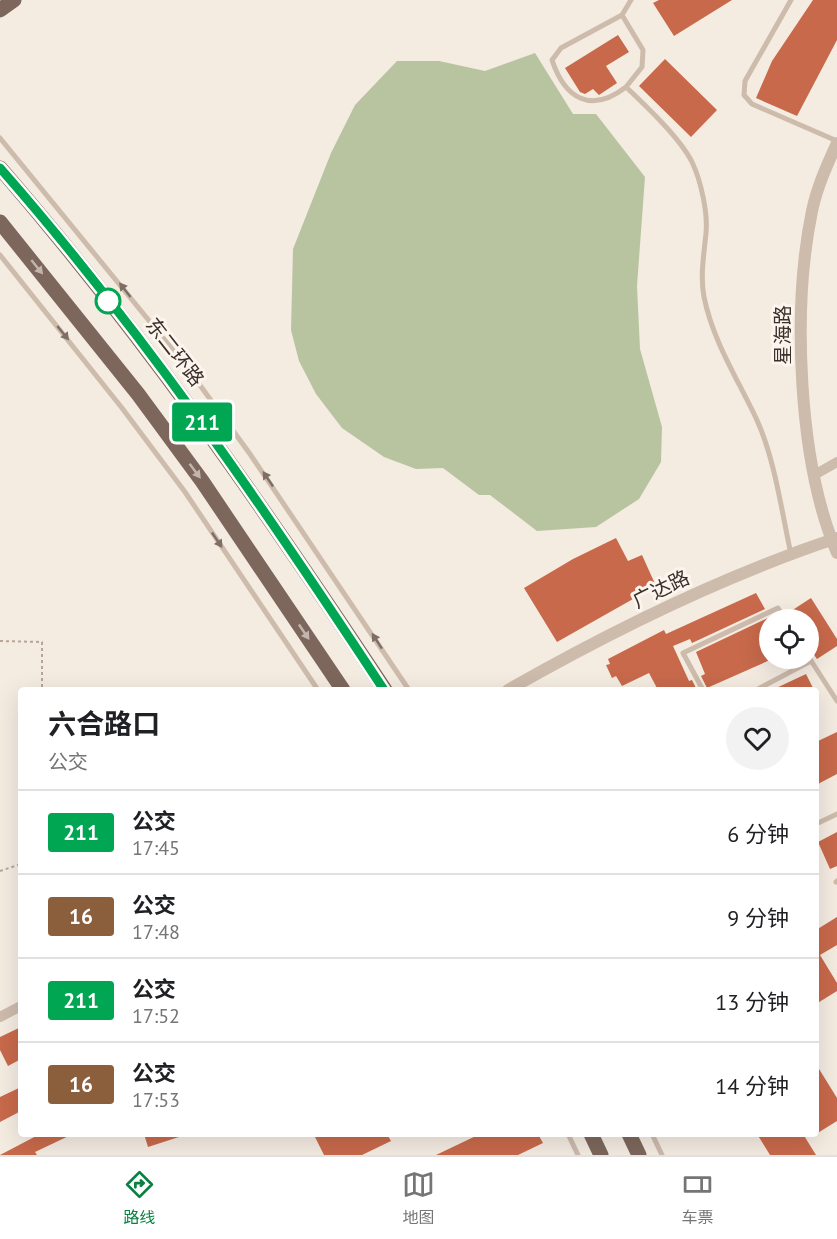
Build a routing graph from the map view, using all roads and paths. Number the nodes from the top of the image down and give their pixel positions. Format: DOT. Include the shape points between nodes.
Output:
graph roads {
  1 [pos="14,0"];
  2 [pos="631,0"];
  3 [pos="791,0"];
  4 [pos="0,10"];
  5 [pos="622,15"];
  6 [pos="626,87"];
  7 [pos="0,138"];
  8 [pos="837,142"];
  9 [pos="0,168"];
  10 [pos="0,222"];
  11 [pos="0,255"];
  12 [pos="837,462"];
  13 [pos="816,474"];
  14 [pos="832,536"];
  15 [pos="837,553"];
  16 [pos="790,554"];
  17 [pos="759,617"];
  18 [pos="0,641"];
  19 [pos="791,669"];
  20 [pos="817,669"];
  21 [pos="42,687"];
  22 [pos="316,687"];
  23 [pos="341,687"];
  24 [pos="382,687"];
  25 [pos="407,687"];
  26 [pos="514,687"];
  27 [pos="701,687"];
  28 [pos="761,687"];
  29 [pos="837,701"];
  30 [pos="837,814"];
  31 [pos="819,823"];
  32 [pos="18,865"];
  33 [pos="0,871"];
  34 [pos="18,1008"];
  35 [pos="0,1017"];
  36 [pos="569,1137"];
  37 [pos="592,1137"];
  38 [pos="630,1137"];
  39 [pos="653,1137"];
  40 [pos="578,1155"];
  41 [pos="601,1155"];
  42 [pos="639,1155"];
  43 [pos="662,1155"];
  1 -- 4 [label="main road"];
  2 -- 5 [label="lane"];
  3 -- 8 [label="lane" via="745,81 744,95 752,104"];
  5 -- 6 [label="lane" via="643,50 642,67"];
  5 -- 6 [label="lane" via="561,48 552,60 557,75 578,98 600,100 613,97"];
  6 -- 16 [label="lane" via="653,113 692,162 706,230 704,296 717,339 756,419 775,480"];
  25 -- 7 [label="lane, one-way" via="205,393"];
  8 -- 13 [label="street, 星海路" via="813,211 801,313 807,428"];
  9 -- 24 [label="main road, 东二环路" via="152,355 231,460"];
  10 -- 23 [label="main road, one-way" via="195,471"];
  11 -- 22 [label="lane, one-way" via="185,492"];
  12 -- 13 [label="street"];
  13 -- 14 [label="street, 星海路"];
  14 -- 15 [label="street, 星海路"];
  14 -- 16 [label="street, 广达路"];
  16 -- 26 [label="street, 广达路" via="662,610"];
  17 -- 27 [label="lane" via="683,653"];
  18 -- 21 [label="path" via="42,642"];
  19 -- 28 [label="lane"];
  20 -- 29 [label="lane"];
  30 -- 31 [label="lane"];
  32 -- 33 [label="path"];
  34 -- 35 [label="street"];
  36 -- 40 [label="lane"];
  37 -- 41 [label="main road"];
  38 -- 42 [label="main road"];
  39 -- 43 [label="lane"];
}
